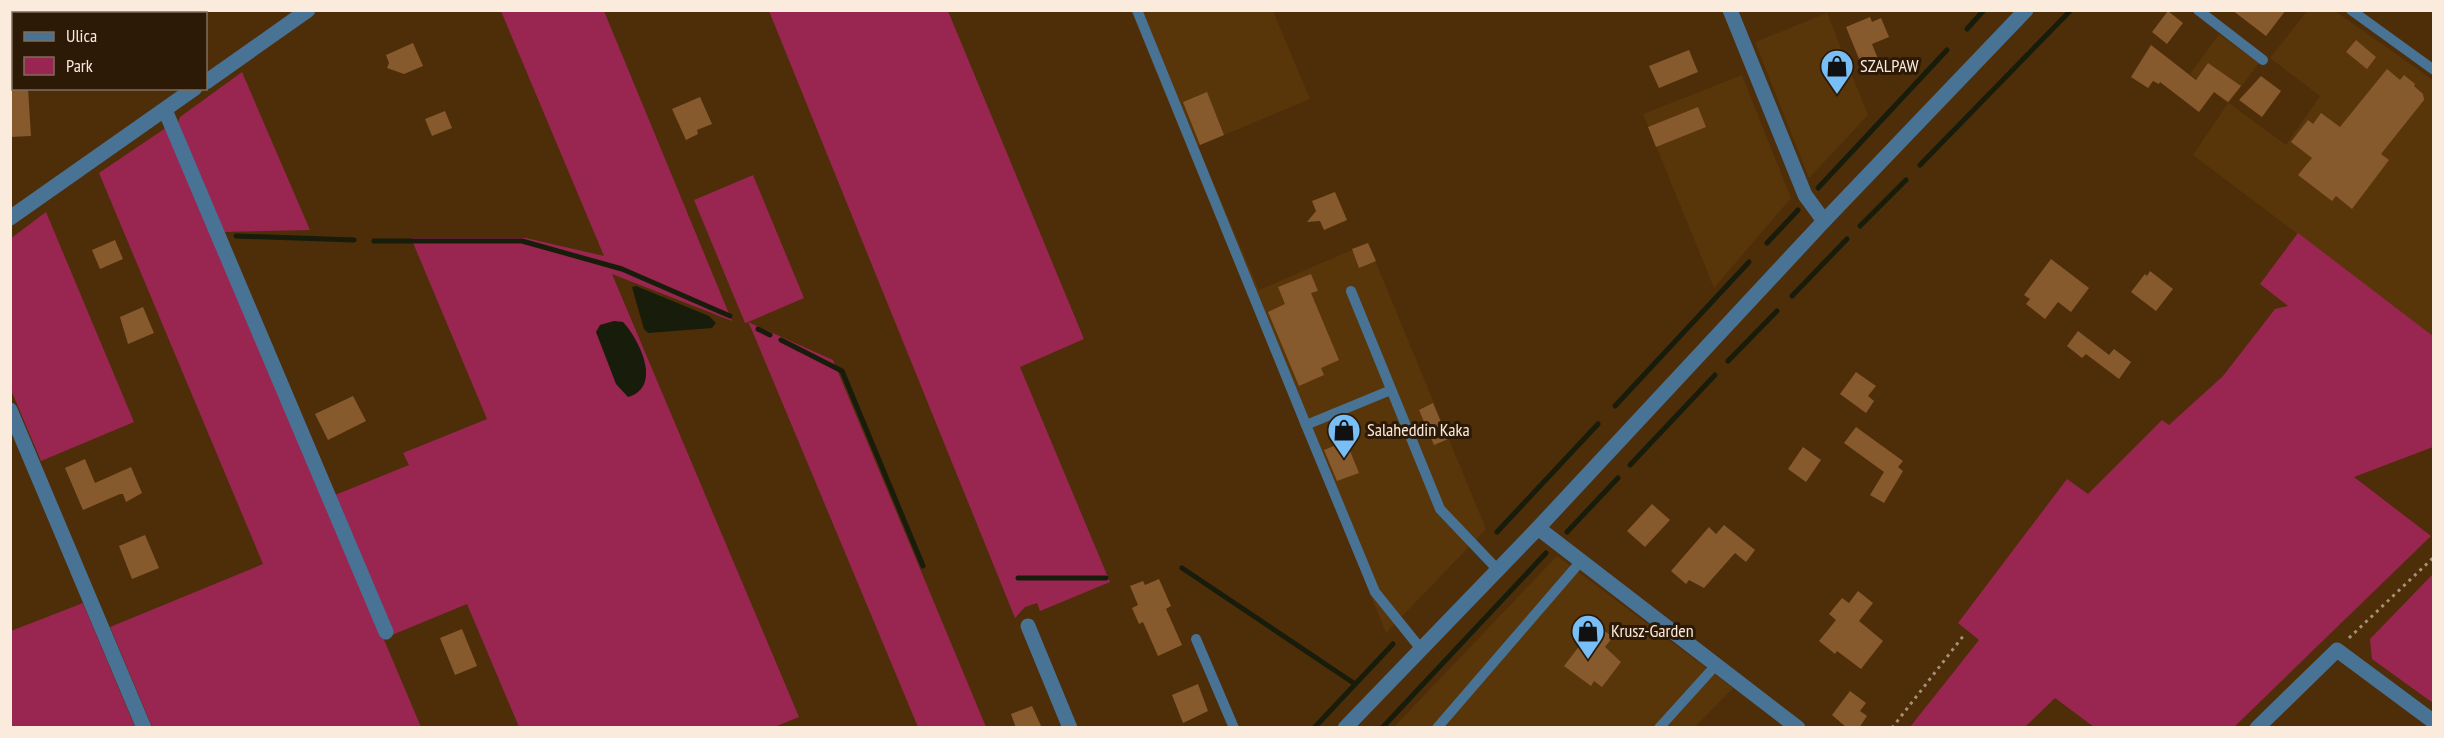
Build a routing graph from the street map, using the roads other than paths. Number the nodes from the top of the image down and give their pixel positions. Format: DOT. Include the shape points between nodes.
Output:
graph roads {
  1 [pos="308,10"];
  2 [pos="1137,10"];
  3 [pos="1730,10"];
  4 [pos="2026,10"];
  5 [pos="2198,10"];
  6 [pos="2351,10"];
  7 [pos="2263,60"];
  8 [pos="2433,70"];
  9 [pos="207,81"];
  10 [pos="192,90"];
  11 [pos="165,110"];
  12 [pos="10,218"];
  13 [pos="1824,221"];
  14 [pos="1350,291"];
  15 [pos="1391,390"];
  16 [pos="10,410"];
  17 [pos="1306,425"];
  18 [pos="1538,528"];
  19 [pos="1581,561"];
  20 [pos="1498,570"];
  21 [pos="1028,626"];
  22 [pos="386,632"];
  23 [pos="1196,639"];
  24 [pos="1421,649"];
  25 [pos="1716,665"];
  26 [pos="2433,722"];
  27 [pos="144,728"];
  28 [pos="1070,728"];
  29 [pos="1234,728"];
  30 [pos="1345,728"];
  31 [pos="1437,728"];
  32 [pos="1659,728"];
  33 [pos="1798,728"];
  34 [pos="2257,728"];
  1 -- 9 [label="street"];
  2 -- 17 [label="lane"];
  3 -- 13 [label="street" via="1805,195"];
  4 -- 13 [label="street"];
  5 -- 7 [label="lane"];
  6 -- 8 [label="lane"];
  10 -- 11 [label="street"];
  11 -- 12 [label="street"];
  11 -- 22 [label="street"];
  13 -- 18 [label="street"];
  14 -- 15 [label="lane"];
  15 -- 17 [label="lane"];
  15 -- 20 [label="lane" via="1440,509"];
  16 -- 27 [label="street"];
  17 -- 24 [label="lane" via="1375,592"];
  18 -- 19 [label="street"];
  18 -- 20 [label="street"];
  19 -- 25 [label="street"];
  19 -- 31 [label="lane"];
  20 -- 24 [label="street"];
  21 -- 28 [label="street"];
  23 -- 29 [label="lane"];
  24 -- 30 [label="street"];
  25 -- 32 [label="lane"];
  25 -- 33 [label="street"];
  26 -- 34 [label="street" via="2337,650"];
}
